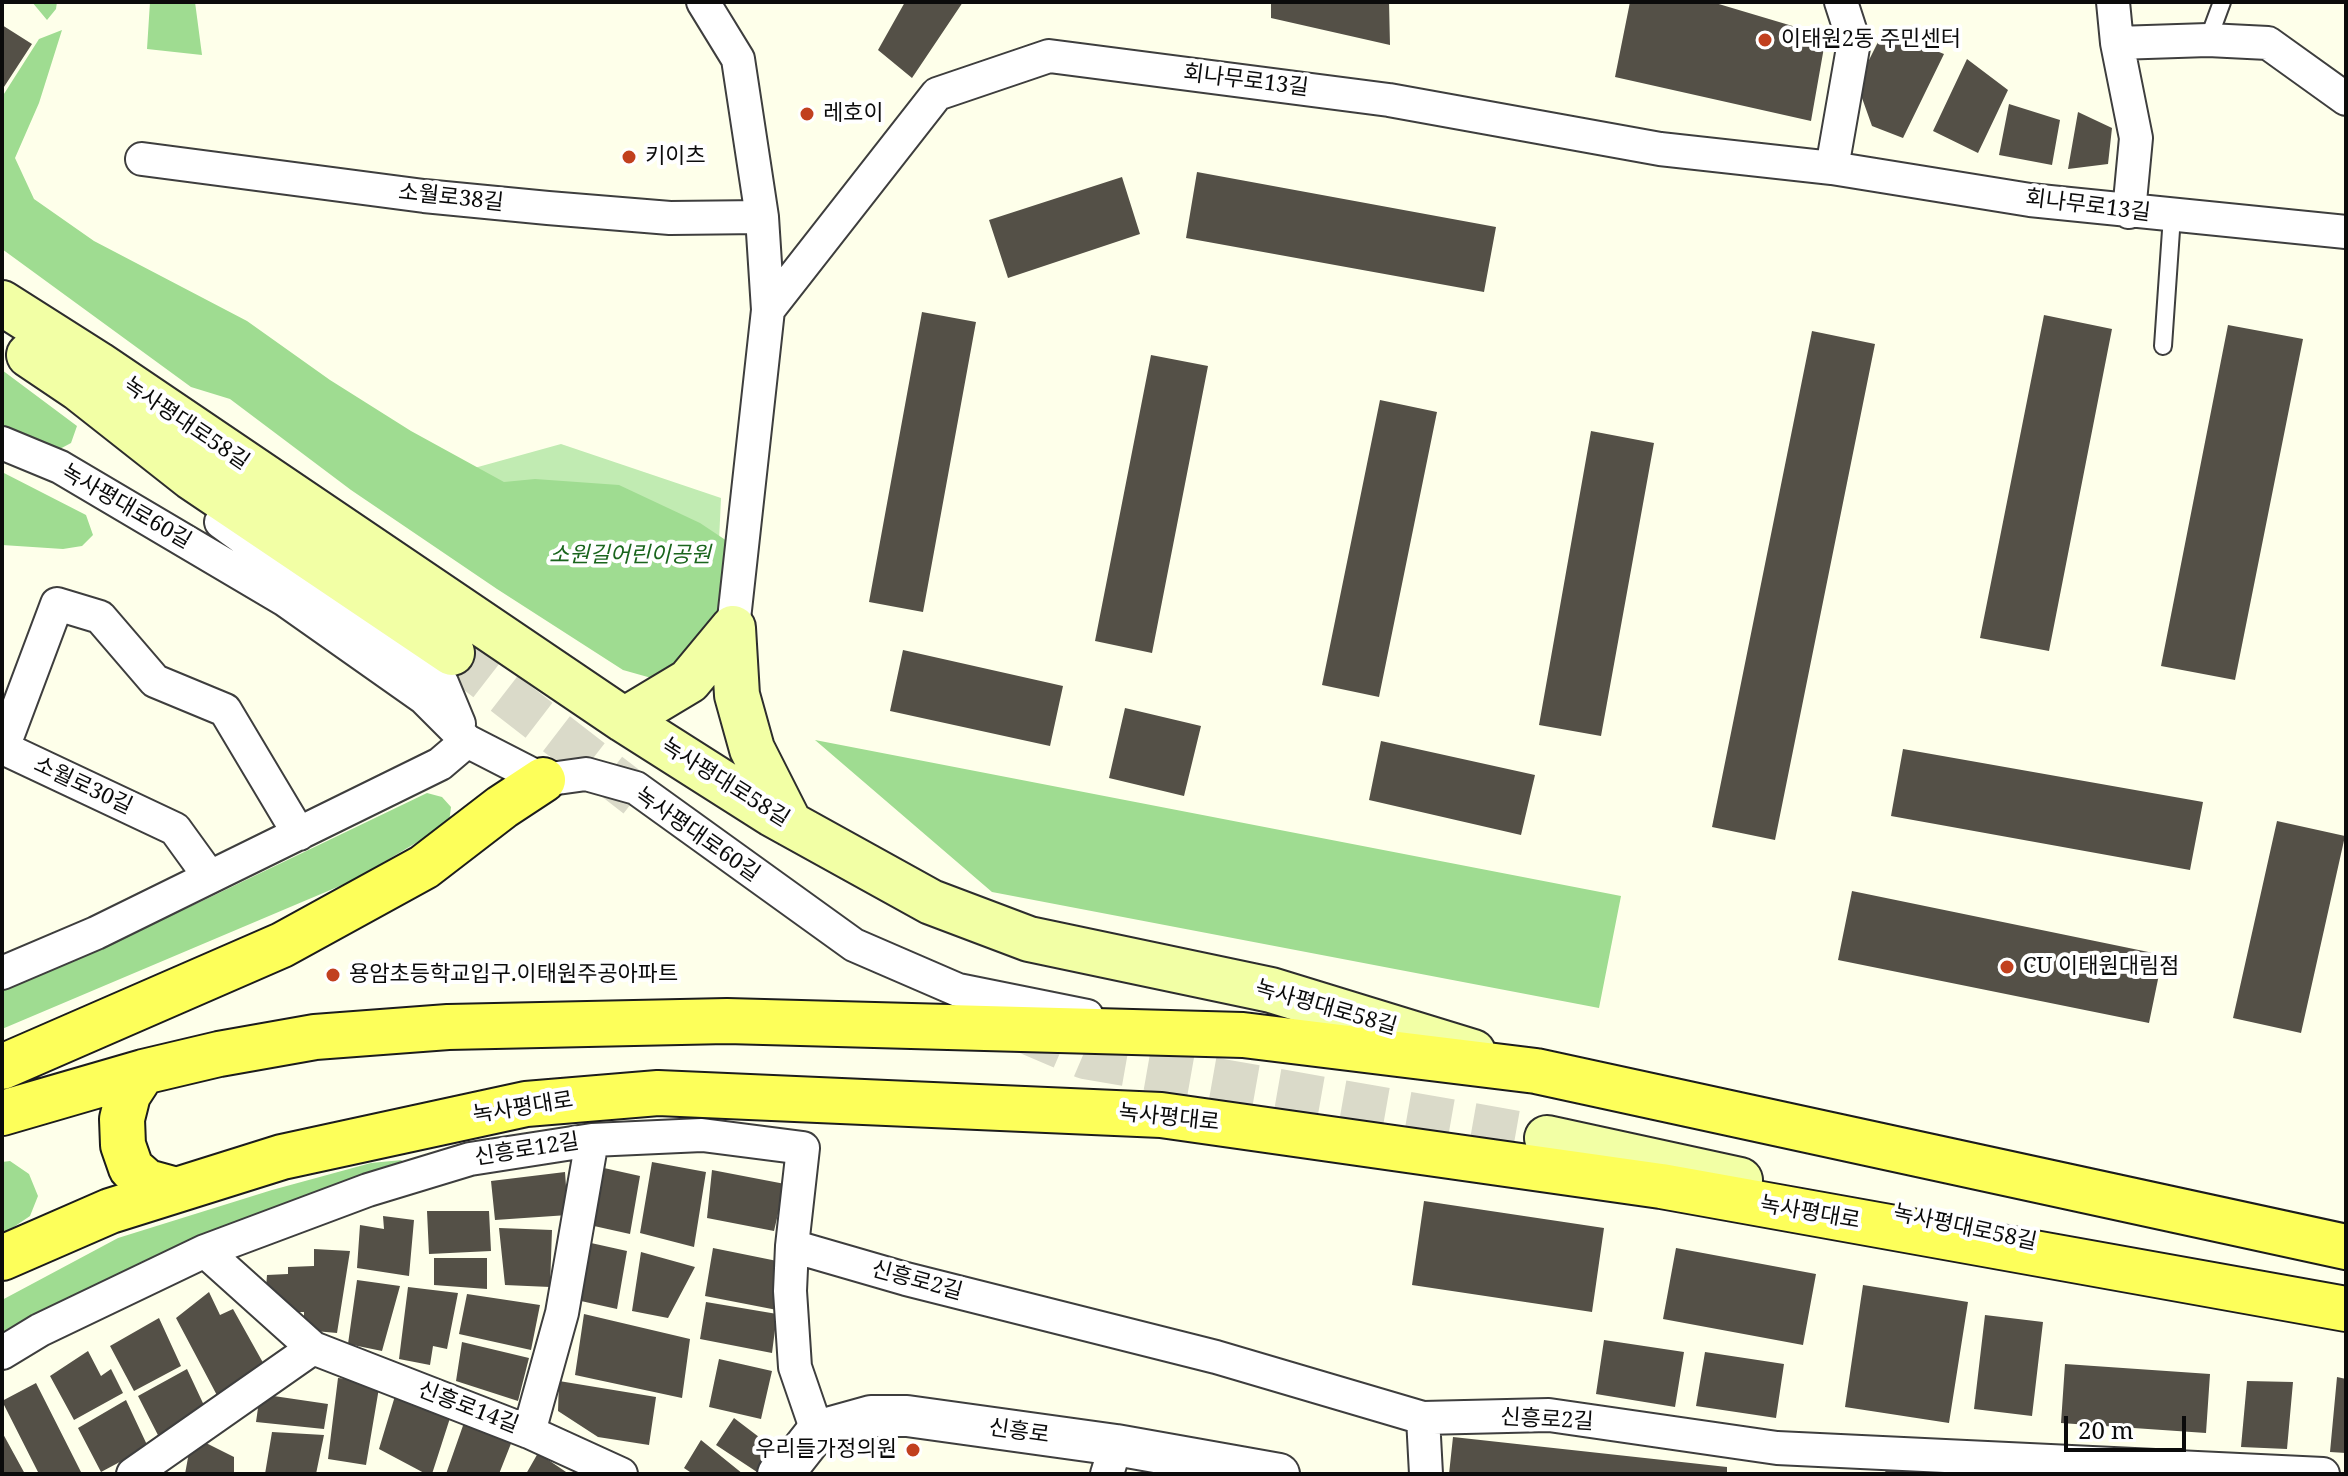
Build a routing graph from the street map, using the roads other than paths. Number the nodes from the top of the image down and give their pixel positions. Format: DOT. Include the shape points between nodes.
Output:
graph roads {
  1 [pos="703,2"];
  2 [pos="1819,2"];
  3 [pos="1841,2"];
  4 [pos="2113,2"];
  5 [pos="2222,2"];
  6 [pos="2208,40"];
  7 [pos="1854,42"];
  8 [pos="2117,43"];
  9 [pos="2346,99"];
  10 [pos="142,159"];
  11 [pos="1832,168"];
  12 [pos="2129,212"];
  13 [pos="2172,216"];
  14 [pos="762,217"];
  15 [pos="2346,232"];
  16 [pos="2,303"];
  17 [pos="768,310"];
  18 [pos="2,337"];
  19 [pos="2163,346"];
  20 [pos="2,443"];
  21 [pos="191,477"];
  22 [pos="733,628"];
  23 [pos="452,653"];
  24 [pos="624,720"];
  25 [pos="467,741"];
  26 [pos="543,780"];
  27 [pos="790,824"];
  28 [pos="299,834"];
  29 [pos="209,876"];
  30 [pos="2,973"];
  31 [pos="1173,1033"];
  32 [pos="2,1067"];
  33 [pos="1536,1071"];
  34 [pos="143,1072"];
  35 [pos="2,1113"];
  36 [pos="1547,1138"];
  37 [pos="592,1140"];
  38 [pos="176,1190"];
  39 [pos="792,1246"];
  40 [pos="2346,1247"];
  41 [pos="205,1251"];
  42 [pos="2,1258"];
  43 [pos="2290,1298"];
  44 [pos="2346,1309"];
  45 [pos="313,1348"];
  46 [pos="2,1353"];
  47 [pos="1423,1418"];
  48 [pos="817,1431"];
  49 [pos="529,1432"];
  50 [pos="1111,1460"];
  51 [pos="133,1474"];
  52 [pos="621,1474"];
  53 [pos="778,1474"];
  54 [pos="1279,1474"];
  55 [pos="1426,1474"];
  56 [pos="2323,1474"];
  1 -- 14 [label="street" via="738,59"];
  2 -- 7 [label="street"];
  3 -- 7 [label="street"];
  4 -- 8 [label="street"];
  5 -- 6 [label="lane"];
  6 -- 8 [label="street"];
  6 -- 9 [label="street" via="2268,43"];
  7 -- 11 [label="street"];
  8 -- 12 [label="street" via="2136,138"];
  10 -- 14 [label="street, 소월로38길" via="548,208 670,218"];
  11 -- 12 [label="street, 회나무로13길"];
  11 -- 17 [label="street, 회나무로13길" via="1660,149 1389,100 1049,56 937,94"];
  12 -- 13 [label="street, 회나무로13길"];
  13 -- 15 [label="street, 회나무로13길"];
  13 -- 19 [label="lane"];
  14 -- 17 [label="street"];
  16 -- 24 [label="main road, 녹사평대로58길"];
  17 -- 22 [label="street"];
  18 -- 21 [label="main road, 녹사평대로58길" via="78,388"];
  20 -- 25 [label="street, 녹사평대로60길" via="60,467 285,600 424,698"];
  21 -- 23 [label="main road, 녹사평대로58길"];
  21 -- 25 [label="street" via="204,510 442,683"];
  22 -- 24 [label="main road" via="689,681"];
  22 -- 27 [label="main road" via="737,695 752,749"];
  24 -- 27 [label="main road, 녹사평대로58길"];
  25 -- 26 [label="street, 녹사평대로60길"];
  25 -- 28 [label="street" via="440,764"];
  26 -- 31 [label="street, 녹사평대로60길" via="586,774 636,788 854,945 958,990"];
  26 -- 32 [label="main road" via="424,867 282,945"];
  27 -- 33 [label="main road, 녹사평대로58길" via="931,902 1029,939 1271,990"];
  28 -- 29 [label="street"];
  28 -- 29 [label="street, 소월로30길" via="225,710 155,681 100,617 57,604 3,748 175,829"];
  29 -- 30 [label="street"];
  31 -- 33 [label="main road" via="1243,1035"];
  31 -- 34 [label="main road" via="727,1021 448,1027 315,1037"];
  33 -- 40 [label="main road"];
  34 -- 35 [label="main road"];
  34 -- 38 [label="main road" via="128,1095 123,1145 131,1168 147,1182"];
  36 -- 43 [label="main road, 녹사평대로58길"];
  37 -- 39 [label="street, 신흥로12길" via="702,1135 803,1148"];
  37 -- 41 [label="street, 신흥로12길" via="470,1159 368,1190"];
  37 -- 49 [label="street" via="562,1313"];
  38 -- 42 [label="main road, 녹사평대로" via="110,1211"];
  38 -- 43 [label="main road, 녹사평대로" via="282,1157 526,1104 658,1093 1161,1115 1661,1186"];
  39 -- 47 [label="street, 신흥로2길" via="1216,1357"];
  39 -- 48 [label="street, 신흥로12길" via="795,1367"];
  41 -- 45 [label="street, 신흥로14길"];
  41 -- 46 [label="street, 신흥로12길"];
  43 -- 44 [label="main road, 녹사평대로"];
  45 -- 49 [label="street, 신흥로14길"];
  45 -- 51 [label="street"];
  47 -- 55 [label="street"];
  47 -- 56 [label="street, 신흥로2길" via="1549,1415 1777,1448"];
  48 -- 50 [label="street, 신흥로" via="871,1416 907,1416"];
  48 -- 53 [label="street"];
  49 -- 52 [label="street, 신흥로14길"];
  50 -- 54 [label="street, 신흥로"];
}
